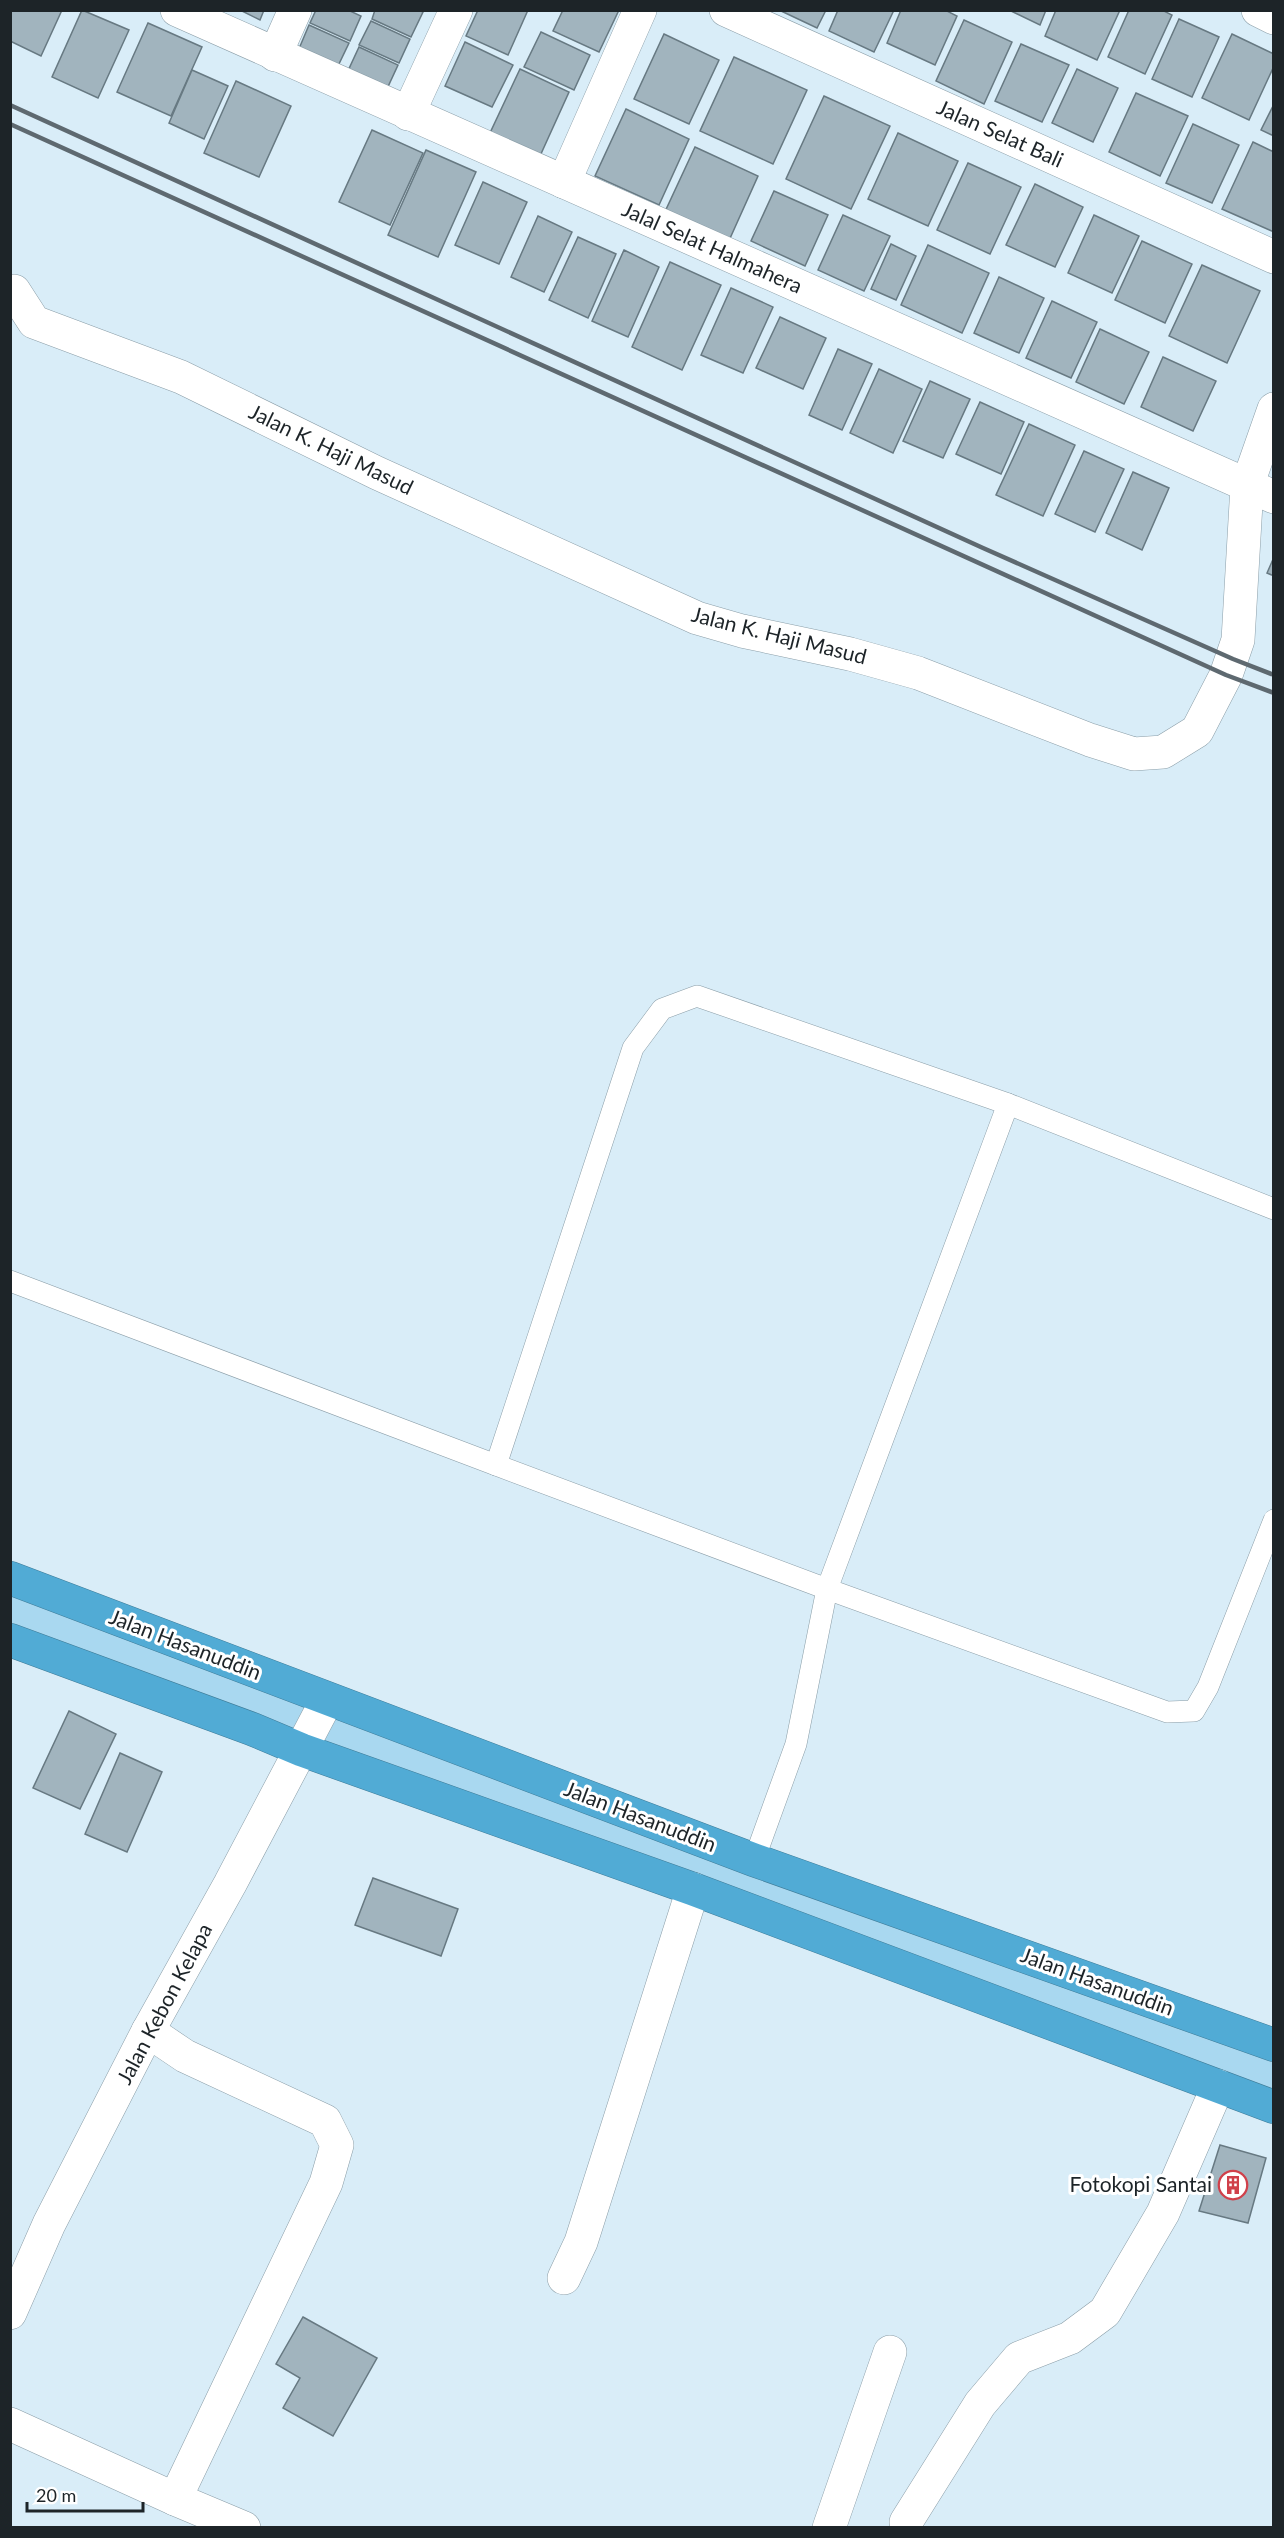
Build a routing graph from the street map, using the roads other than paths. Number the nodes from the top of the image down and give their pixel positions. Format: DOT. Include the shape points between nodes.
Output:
graph roads {
  1 [pos="177,10"];
  2 [pos="295,10"];
  3 [pos="456,10"];
  4 [pos="640,10"];
  5 [pos="726,10"];
  6 [pos="1258,10"];
  7 [pos="1274,18"];
  8 [pos="275,55"];
  9 [pos="408,114"];
  10 [pos="564,182"];
  11 [pos="1274,257"];
  12 [pos="10,294"];
  13 [pos="1274,409"];
  14 [pos="1260,491"];
  15 [pos="1008,1104"];
  16 [pos="1274,1209"];
  17 [pos="10,1281"];
  18 [pos="496,1465"];
  19 [pos="1274,1520"];
  20 [pos="10,1578"];
  21 [pos="826,1589"];
  22 [pos="10,1640"];
  23 [pos="327,1700"];
  24 [pos="302,1750"];
  25 [pos="754,1860"];
  26 [pos="693,1889"];
  27 [pos="148,2031"];
  28 [pos="1274,2045"];
  29 [pos="1218,2086"];
  30 [pos="1274,2107"];
  31 [pos="564,2278"];
  32 [pos="10,2313"];
  33 [pos="890,2352"];
  34 [pos="10,2424"];
  35 [pos="175,2499"];
  36 [pos="906,2522"];
  37 [pos="244,2528"];
  38 [pos="830,2528"];
  1 -- 8 [label="street, Jalal Selat Halmahera"];
  2 -- 8 [label="street"];
  3 -- 9 [label="street"];
  4 -- 10 [label="street"];
  5 -- 11 [label="street, Jalan Selat Bali"];
  6 -- 7 [label="street"];
  8 -- 9 [label="street, Jalal Selat Halmahera"];
  9 -- 10 [label="street, Jalal Selat Halmahera"];
  10 -- 14 [label="street, Jalal Selat Halmahera"];
  12 -- 14 [label="street, Jalan K. Haji Masud" via="14,291 34,322 181,377 377,473 697,618 918,673 1134,754 1163,752 1197,730 1233,659"];
  13 -- 14 [label="street, Jalan K. Haji Masud"];
  15 -- 16 [label="lane"];
  15 -- 18 [label="lane" via="697,996 662,1009 633,1047"];
  15 -- 21 [label="lane"];
  17 -- 18 [label="lane"];
  18 -- 21 [label="lane"];
  19 -- 21 [label="lane" via="1208,1687 1194,1711 1167,1712"];
  20 -- 23 [label="highway, Jalan Hasanuddin"];
  21 -- 25 [label="lane" via="795,1744"];
  22 -- 24 [label="highway"];
  23 -- 24 [label="street, Jalan Kebon Kelapa"];
  23 -- 25 [label="highway, Jalan Hasanuddin"];
  24 -- 26 [label="highway"];
  24 -- 27 [label="street, Jalan Kebon Kelapa"];
  25 -- 28 [label="highway, Jalan Hasanuddin"];
  26 -- 29 [label="highway"];
  26 -- 31 [label="street" via="581,2242"];
  27 -- 32 [label="street, Jalan Kebon Kelapa" via="49,2224"];
  27 -- 35 [label="street" via="185,2056 326,2121 337,2145 326,2183"];
  29 -- 30 [label="highway"];
  29 -- 36 [label="street" via="1163,2214 1106,2312 1070,2338 1019,2358 980,2404"];
  33 -- 38 [label="street"];
  34 -- 35 [label="street"];
  35 -- 37 [label="street"];
}
